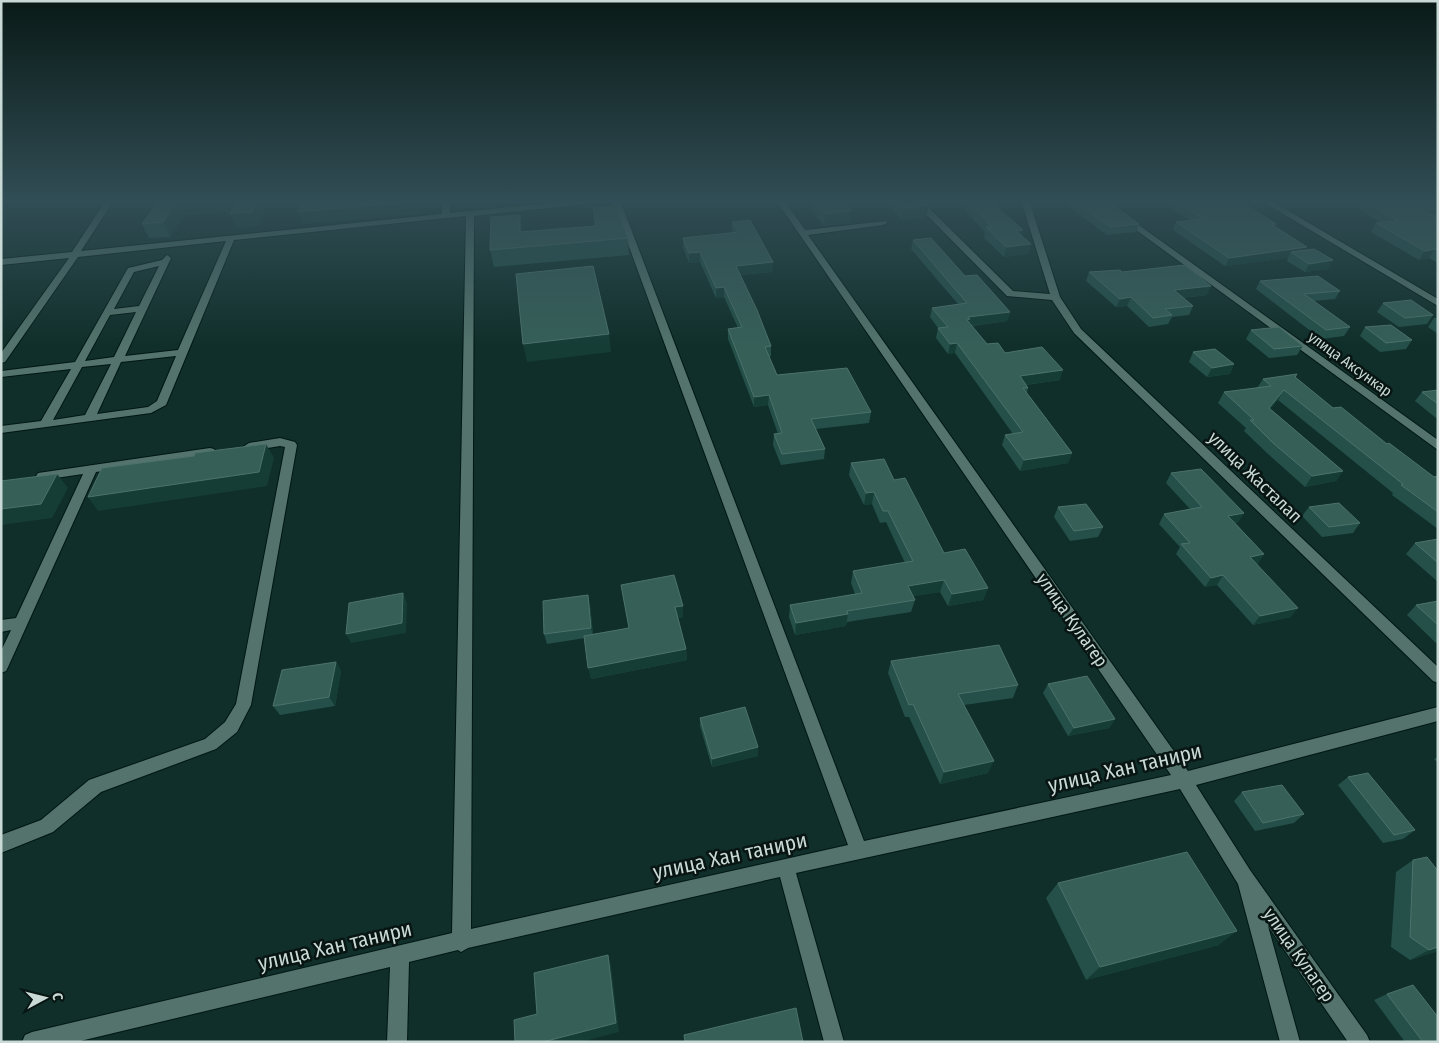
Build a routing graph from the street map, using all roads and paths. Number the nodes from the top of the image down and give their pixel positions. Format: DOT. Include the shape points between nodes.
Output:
graph roads {
  1 [pos="79,249"];
  2 [pos="145,249"];
  3 [pos="170,249"];
  4 [pos="227,249"];
  5 [pos="470,249"];
  6 [pos="634,249"];
  7 [pos="814,249"];
  8 [pos="965,249"];
  9 [pos="1040,249"];
  10 [pos="1166,249"];
  11 [pos="1346,249"];
  12 [pos="74,256"];
  13 [pos="1,262"];
  14 [pos="166,262"];
  15 [pos="1055,297"];
  16 [pos="1438,303"];
  17 [pos="144,308"];
  18 [pos="107,312"];
  19 [pos="182,352"];
  20 [pos="1,360"];
  21 [pos="118,360"];
  22 [pos="79,364"];
  23 [pos="1,374"];
  24 [pos="90,417"];
  25 [pos="45,424"];
  26 [pos="1,430"];
  27 [pos="1438,446"];
  28 [pos="91,470"];
  29 [pos="28,478"];
  30 [pos="20,622"];
  31 [pos="1,626"];
  32 [pos="2,664"];
  33 [pos="1438,677"];
  34 [pos="1438,714"];
  35 [pos="1184,780"];
  36 [pos="1,844"];
  37 [pos="859,852"];
  38 [pos="786,868"];
  39 [pos="1244,876"];
  40 [pos="461,942"];
  41 [pos="400,956"];
  42 [pos="32,1042"];
  43 [pos="397,1042"];
  44 [pos="834,1042"];
  45 [pos="1290,1042"];
  46 [pos="1360,1042"];
  1 -- 12 [label="street"];
  2 -- 12 [label="street"];
  3 -- 14 [label="street"];
  4 -- 19 [label="street"];
  5 -- 40 [label="street"];
  6 -- 37 [label="street"];
  7 -- 35 [label="street, улица Кулагер"];
  8 -- 15 [label="street" via="1010,294"];
  9 -- 15 [label="street, улица Жасталап"];
  10 -- 27 [label="street, улица Аксункар"];
  11 -- 16 [label="street"];
  12 -- 13 [label="street"];
  12 -- 20 [label="street"];
  14 -- 17 [label="street"];
  14 -- 18 [label="street" via="131,270"];
  15 -- 33 [label="street, улица Жасталап" via="1077,331"];
  17 -- 18 [label="street"];
  17 -- 21 [label="street"];
  18 -- 22 [label="street"];
  19 -- 21 [label="street"];
  19 -- 24 [label="street" via="158,407"];
  21 -- 22 [label="street"];
  21 -- 24 [label="street"];
  22 -- 23 [label="street"];
  22 -- 25 [label="street"];
  24 -- 25 [label="street"];
  25 -- 26 [label="street"];
  28 -- 29 [label="street"];
  28 -- 30 [label="street"];
  28 -- 36 [label="street" via="280,442 291,445 242,705 231,727 210,744 95,786 47,826"];
  30 -- 31 [label="street"];
  30 -- 32 [label="street"];
  34 -- 35 [label="street, улица Хан танири"];
  35 -- 37 [label="street, улица Хан танири"];
  35 -- 39 [label="street, улица Кулагер"];
  37 -- 38 [label="street, улица Хан танири"];
  38 -- 40 [label="street, улица Хан танири" via="576,913"];
  38 -- 44 [label="street"];
  39 -- 45 [label="street"];
  39 -- 46 [label="street, улица Кулагер"];
  40 -- 41 [label="street, улица Хан танири"];
  41 -- 42 [label="street, улица Хан танири"];
  41 -- 43 [label="street"];
}
